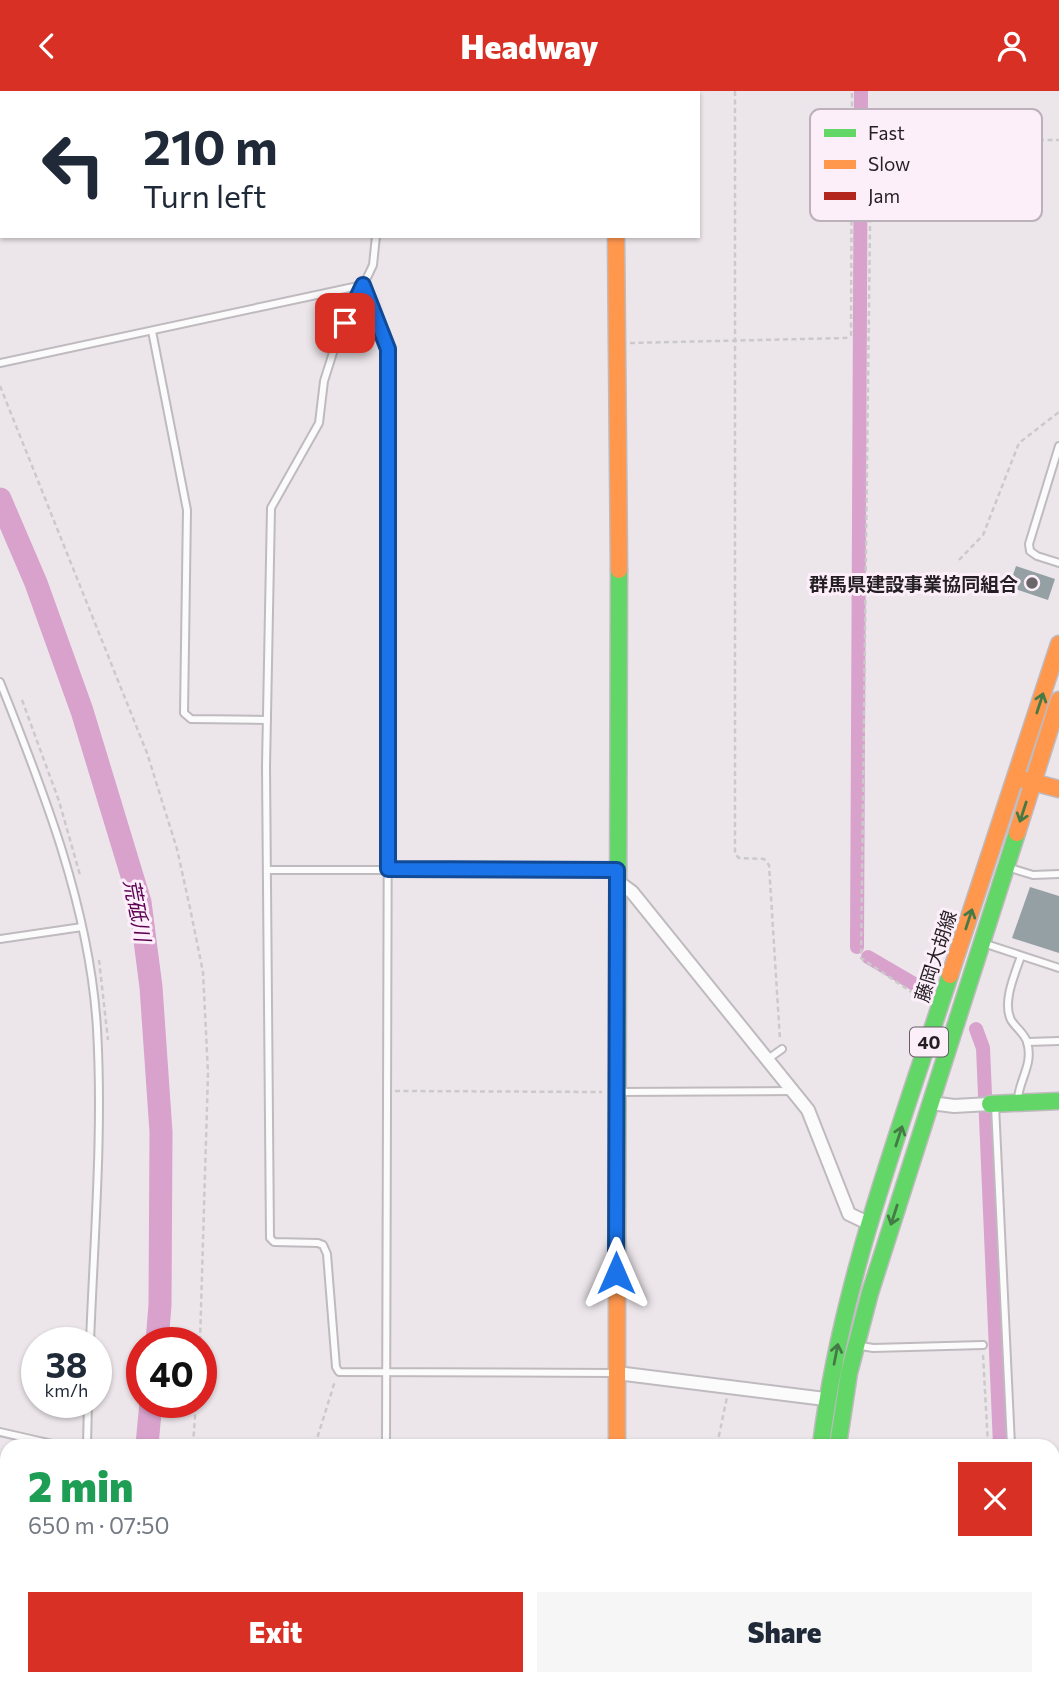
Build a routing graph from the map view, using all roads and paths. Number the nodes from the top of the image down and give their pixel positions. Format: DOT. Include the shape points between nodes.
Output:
graph roads {
  1 [pos="735,91"];
  2 [pos="852,91"];
  3 [pos="853,109"];
  4 [pos="853,221"];
  5 [pos="868,221"];
  6 [pos="376,238"];
  7 [pos="616,238"];
  8 [pos="363,285"];
  9 [pos="152,331"];
  10 [pos="734,342"];
  11 [pos="617,344"];
  12 [pos="0,363"];
  13 [pos="0,386"];
  14 [pos="1059,412"];
  15 [pos="1059,446"];
  16 [pos="959,560"];
  17 [pos="1059,563"];
  18 [pos="1059,644"];
  19 [pos="0,682"];
  20 [pos="1059,700"];
  21 [pos="267,720"];
  22 [pos="1015,778"];
  23 [pos="1032,783"];
  24 [pos="1059,789"];
  25 [pos="1005,866"];
  26 [pos="388,869"];
  27 [pos="268,870"];
  28 [pos="1059,874"];
  29 [pos="617,876"];
  30 [pos="82,927"];
  31 [pos="0,939"];
  32 [pos="982,942"];
  33 [pos="1020,956"];
  34 [pos="1059,968"];
  35 [pos="939,1011"];
  36 [pos="1059,1041"];
  37 [pos="1027,1042"];
  38 [pos="782,1049"];
  39 [pos="768,1059"];
  40 [pos="387,1091"];
  41 [pos="794,1091"];
  42 [pos="616,1092"];
  43 [pos="1059,1101"];
  44 [pos="1017,1102"];
  45 [pos="931,1103"];
  46 [pos="988,1104"];
  47 [pos="870,1224"];
  48 [pos="91,1327"];
  49 [pos="200,1327"];
  50 [pos="856,1344"];
  51 [pos="983,1345"];
  52 [pos="339,1372"];
  53 [pos="617,1373"];
  54 [pos="386,1374"];
  55 [pos="729,1386"];
  56 [pos="825,1399"];
  57 [pos="88,1418"];
  58 [pos="195,1418"];
  59 [pos="0,1432"];
  60 [pos="31,1439"];
  61 [pos="87,1439"];
  62 [pos="193,1439"];
  63 [pos="316,1439"];
  64 [pos="386,1439"];
  65 [pos="617,1439"];
  66 [pos="718,1439"];
  67 [pos="822,1439"];
  68 [pos="839,1439"];
  69 [pos="988,1439"];
  70 [pos="1012,1439"];
  1 -- 10 [label="path"];
  2 -- 3 [label="path"];
  4 -- 10 [label="path" via="851,335"];
  5 -- 35 [label="path" via="861,958"];
  6 -- 8 [label="lane" via="373,265"];
  7 -- 11 [label="main road"];
  8 -- 9 [label="lane"];
  8 -- 21 [label="lane" via="336,343 324,381 319,423 271,508"];
  8 -- 26 [label="lane" via="388,349"];
  9 -- 12 [label="lane"];
  9 -- 21 [label="lane" via="187,510 184,713 191,719"];
  10 -- 11 [label="path"];
  10 -- 38 [label="path" via="735,854 764,859 769,865"];
  11 -- 29 [label="main road"];
  13 -- 49 [label="path" via="147,753 190,908 203,972 208,1073"];
  14 -- 16 [label="path" via="1019,443 983,535"];
  15 -- 17 [label="lane" via="1029,544 1037,556"];
  22 -- 18 [label="main road, 藤岡大胡線 / 40, one-way"];
  19 -- 30 [label="lane" via="50,817"];
  20 -- 23 [label="main road, 藤岡大胡線 / 40"];
  21 -- 27 [label="lane"];
  22 -- 23 [label="main road"];
  35 -- 22 [label="main road, 藤岡大胡線 / 40, one-way"];
  23 -- 24 [label="main road"];
  23 -- 25 [label="main road, 藤岡大胡線 / 40, one-way"];
  25 -- 28 [label="lane" via="1033,875"];
  25 -- 32 [label="main road, 藤岡大胡線 / 40"];
  26 -- 27 [label="lane"];
  26 -- 29 [label="lane"];
  26 -- 40 [label="lane"];
  27 -- 52 [label="lane" via="269,1233 274,1242 323,1245"];
  29 -- 39 [label="street"];
  29 -- 42 [label="main road"];
  30 -- 31 [label="lane"];
  30 -- 48 [label="lane" via="97,1027"];
  32 -- 33 [label="lane"];
  32 -- 45 [label="main road, 藤岡大胡線 / 40"];
  33 -- 34 [label="lane"];
  33 -- 37 [label="lane" via="1008,1013"];
  47 -- 35 [label="main road, 藤岡大胡線 / 40, one-way"];
  36 -- 37 [label="lane"];
  37 -- 44 [label="lane" via="1027,1074 1018,1088"];
  38 -- 39 [label="lane"];
  39 -- 41 [label="street"];
  40 -- 42 [label="path"];
  40 -- 54 [label="lane"];
  41 -- 42 [label="lane"];
  41 -- 47 [label="street" via="808,1110 849,1214"];
  42 -- 53 [label="main road"];
  43 -- 44 [label="main road"];
  44 -- 46 [label="main road"];
  45 -- 46 [label="street"];
  45 -- 50 [label="main road, 藤岡大胡線 / 40, one-way"];
  46 -- 70 [label="lane"];
  56 -- 47 [label="main road, 藤岡大胡線 / 40, one-way"];
  50 -- 51 [label="lane" via="873,1348"];
  50 -- 68 [label="main road, 藤岡大胡線 / 40"];
  51 -- 69 [label="path"];
  52 -- 54 [label="lane"];
  52 -- 63 [label="path"];
  53 -- 54 [label="lane"];
  53 -- 55 [label="street"];
  53 -- 65 [label="main road"];
  54 -- 64 [label="lane"];
  55 -- 56 [label="street"];
  55 -- 66 [label="path"];
  56 -- 67 [label="main road, 藤岡大胡線 / 40"];
  57 -- 61 [label="lane"];
  58 -- 62 [label="path"];
  59 -- 60 [label="lane"];
}
